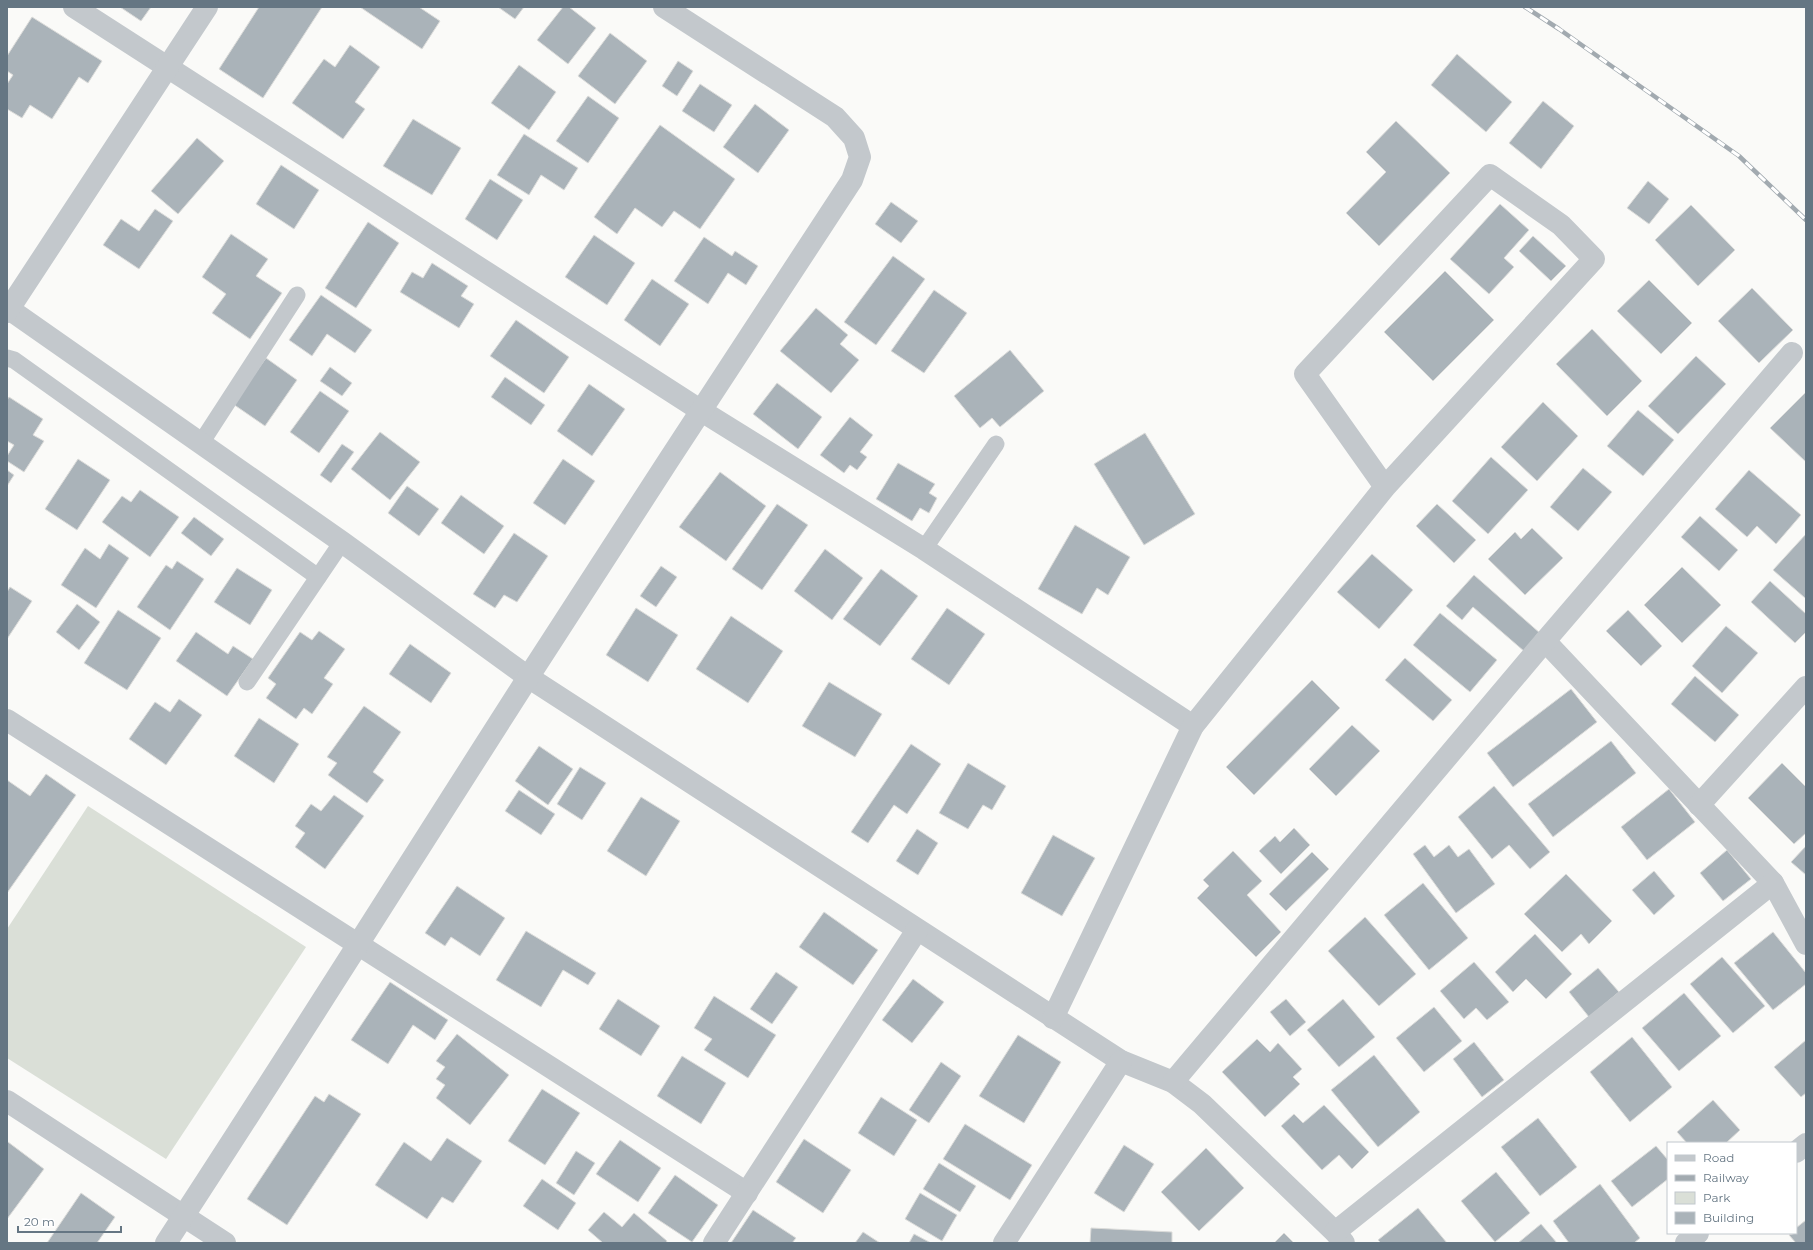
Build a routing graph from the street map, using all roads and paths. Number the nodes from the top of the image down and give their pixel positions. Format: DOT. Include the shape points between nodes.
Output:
graph roads {
  1 [pos="74,7"];
  2 [pos="207,7"];
  3 [pos="664,7"];
  4 [pos="168,68"];
  5 [pos="297,295"];
  6 [pos="8,311"];
  7 [pos="1792,353"];
  8 [pos="7,358"];
  9 [pos="700,410"];
  10 [pos="201,442"];
  11 [pos="996,444"];
  12 [pos="1385,487"];
  13 [pos="342,542"];
  14 [pos="924,549"];
  15 [pos="318,577"];
  16 [pos="1545,641"];
  17 [pos="528,677"];
  18 [pos="248,682"];
  19 [pos="1806,687"];
  20 [pos="7,720"];
  21 [pos="1193,726"];
  22 [pos="1699,806"];
  23 [pos="1773,883"];
  24 [pos="917,930"];
  25 [pos="1806,944"];
  26 [pos="359,946"];
  27 [pos="1053,1018"];
  28 [pos="1121,1061"];
  29 [pos="1173,1082"];
  30 [pos="7,1101"];
  31 [pos="1806,1144"];
  32 [pos="1797,1151"];
  33 [pos="747,1193"];
  34 [pos="184,1216"];
  35 [pos="1697,1234"];
  36 [pos="1339,1237"];
  37 [pos="166,1243"];
  38 [pos="225,1243"];
  39 [pos="714,1243"];
  40 [pos="1004,1243"];
  41 [pos="1686,1243"];
  1 -- 4 [label="street"];
  2 -- 4 [label="street"];
  3 -- 9 [label="street" via="835,117 854,138 860,157 852,180"];
  4 -- 6 [label="street"];
  4 -- 9 [label="street"];
  5 -- 10 [label="lane"];
  6 -- 10 [label="street"];
  7 -- 16 [label="street"];
  8 -- 15 [label="lane" via="14,360"];
  9 -- 14 [label="street"];
  9 -- 17 [label="street"];
  10 -- 13 [label="street"];
  11 -- 14 [label="lane"];
  12 -- 12 [label="street" via="1305,374 1490,174 1561,225 1594,259"];
  12 -- 21 [label="street"];
  13 -- 15 [label="lane"];
  13 -- 17 [label="street"];
  14 -- 21 [label="street"];
  15 -- 18 [label="lane"];
  16 -- 22 [label="street"];
  16 -- 29 [label="street"];
  17 -- 24 [label="street"];
  17 -- 26 [label="street"];
  19 -- 22 [label="street"];
  20 -- 26 [label="street"];
  21 -- 27 [label="street"];
  22 -- 23 [label="street"];
  23 -- 25 [label="street"];
  23 -- 36 [label="street"];
  24 -- 27 [label="street"];
  24 -- 33 [label="street"];
  26 -- 33 [label="street"];
  26 -- 34 [label="street"];
  27 -- 28 [label="street"];
  28 -- 29 [label="street"];
  28 -- 40 [label="street"];
  29 -- 36 [label="street" via="1202,1104"];
  30 -- 34 [label="street"];
  31 -- 32 [label="street"];
  33 -- 39 [label="street"];
  34 -- 37 [label="street"];
  34 -- 38 [label="street"];
  35 -- 41 [label="street"];
}
